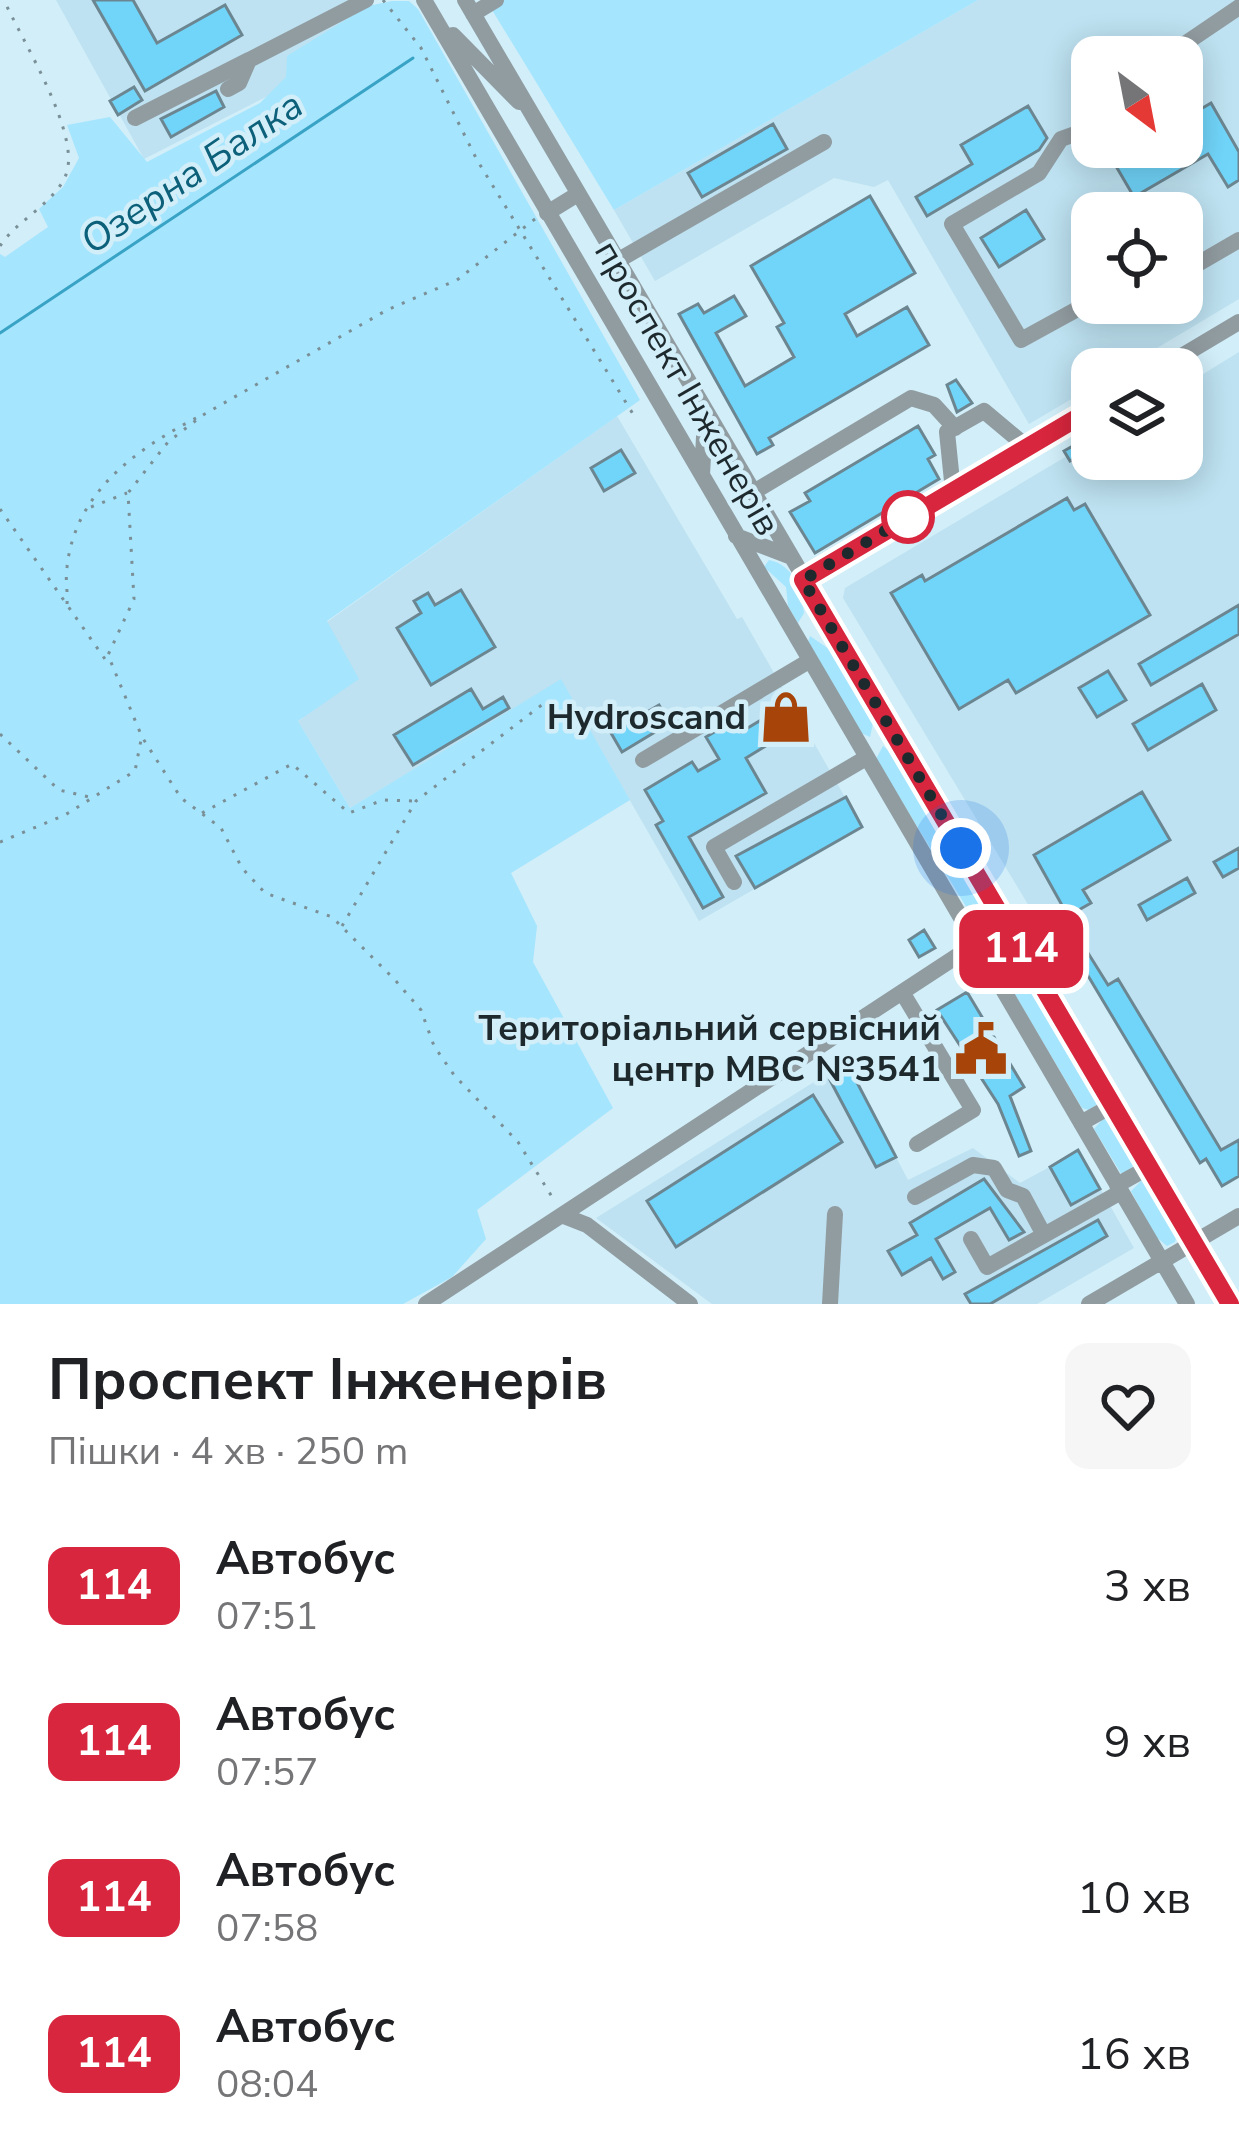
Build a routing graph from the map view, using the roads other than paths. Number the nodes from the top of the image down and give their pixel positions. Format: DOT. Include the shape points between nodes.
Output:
graph roads {
  1 [pos="366,0"];
  2 [pos="496,0"];
  3 [pos="427,5"];
  4 [pos="469,7"];
  5 [pos="1239,7"];
  6 [pos="1196,36"];
  7 [pos="249,60"];
  8 [pos="498,85"];
  9 [pos="228,89"];
  10 [pos="529,110"];
  11 [pos="135,118"];
  12 [pos="500,132"];
  13 [pos="1071,135"];
  14 [pos="824,142"];
  15 [pos="578,194"];
  16 [pos="547,213"];
  17 [pos="1239,240"];
  18 [pos="617,261"];
  19 [pos="1203,261"];
  20 [pos="1071,313"];
  21 [pos="1239,322"];
  22 [pos="1195,348"];
  23 [pos="704,411"];
  24 [pos="1071,421"];
  25 [pos="955,428"];
  26 [pos="1028,447"];
  27 [pos="702,479"];
  28 [pos="953,491"];
  29 [pos="752,493"];
  30 [pos="735,536"];
  31 [pos="789,556"];
  32 [pos="803,580"];
  33 [pos="809,661"];
  34 [pos="866,758"];
  35 [pos="643,760"];
  36 [pos="734,882"];
  37 [pos="1006,924"];
  38 [pos="976,943"];
  39 [pos="902,992"];
  40 [pos="1113,1105"];
  41 [pos="1081,1124"];
  42 [pos="917,1144"];
  43 [pos="1150,1166"];
  44 [pos="1119,1188"];
  45 [pos="915,1197"];
  46 [pos="835,1214"];
  47 [pos="564,1216"];
  48 [pos="1239,1216"];
  49 [pos="1044,1235"];
  50 [pos="971,1239"];
  51 [pos="1195,1242"];
  52 [pos="1162,1261"];
  53 [pos="426,1304"];
  54 [pos="690,1304"];
  55 [pos="830,1304"];
  56 [pos="1089,1304"];
  57 [pos="1187,1304"];
  58 [pos="1230,1304"];
  1 -- 7 [label="street"];
  2 -- 4 [label="street"];
  3 -- 8 [label="street"];
  3 -- 12 [label="street, проспект Інженерів"];
  4 -- 10 [label="street"];
  5 -- 6 [label="street"];
  7 -- 9 [label="street"];
  7 -- 11 [label="street"];
  8 -- 10 [label="street"];
  8 -- 12 [label="street"];
  10 -- 15 [label="street"];
  12 -- 16 [label="street, проспект Інженерів"];
  13 -- 20 [label="street" via="1039,173 952,224 1021,340"];
  14 -- 18 [label="street"];
  15 -- 16 [label="street"];
  15 -- 18 [label="street"];
  16 -- 27 [label="street, проспект Інженерів"];
  17 -- 19 [label="street"];
  18 -- 23 [label="street"];
  21 -- 22 [label="street"];
  23 -- 27 [label="street"];
  23 -- 29 [label="street"];
  24 -- 26 [label="street"];
  25 -- 26 [label="street" via="984,411"];
  25 -- 28 [label="street" via="947,433"];
  25 -- 29 [label="street" via="934,406 910,398"];
  26 -- 28 [label="street"];
  27 -- 30 [label="street, проспект Інженерів"];
  28 -- 32 [label="street"];
  29 -- 31 [label="street"];
  30 -- 31 [label="street"];
  30 -- 33 [label="street, проспект Інженерів"];
  31 -- 32 [label="street"];
  32 -- 37 [label="street"];
  33 -- 34 [label="street, проспект Інженерів"];
  33 -- 35 [label="street"];
  34 -- 36 [label="street" via="713,847"];
  34 -- 38 [label="street, проспект Інженерів"];
  37 -- 38 [label="street"];
  37 -- 40 [label="street"];
  38 -- 39 [label="street"];
  38 -- 41 [label="street, проспект Інженерів"];
  39 -- 42 [label="street" via="973,1109"];
  39 -- 47 [label="street"];
  40 -- 41 [label="street"];
  40 -- 43 [label="street"];
  41 -- 44 [label="street, проспект Інженерів"];
  43 -- 44 [label="street"];
  43 -- 51 [label="street"];
  44 -- 49 [label="street"];
  44 -- 52 [label="street, проспект Інженерів"];
  45 -- 49 [label="street" via="973,1165 994,1168 1007,1190 1023,1196"];
  46 -- 55 [label="street"];
  47 -- 53 [label="street"];
  47 -- 54 [label="street"];
  48 -- 51 [label="street"];
  49 -- 50 [label="street" via="987,1267"];
  51 -- 52 [label="street"];
  51 -- 58 [label="street"];
  52 -- 56 [label="street"];
  52 -- 57 [label="street, проспект Інженерів"];
}
